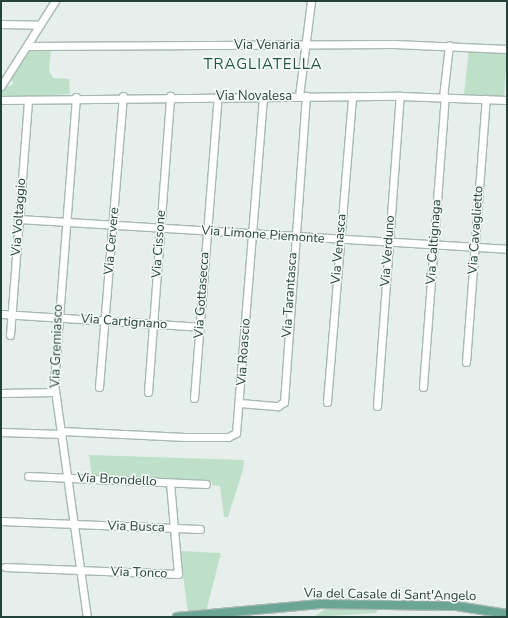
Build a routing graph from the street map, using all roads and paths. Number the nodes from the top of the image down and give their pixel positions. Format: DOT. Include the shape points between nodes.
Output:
graph roads {
  1 [pos="55,1"];
  2 [pos="310,1"];
  3 [pos="1,24"];
  4 [pos="40,25"];
  5 [pos="305,45"];
  6 [pos="449,45"];
  7 [pos="27,46"];
  8 [pos="507,49"];
  9 [pos="1,86"];
  10 [pos="76,96"];
  11 [pos="123,96"];
  12 [pos="170,96"];
  13 [pos="218,96"];
  14 [pos="263,96"];
  15 [pos="302,96"];
  16 [pos="352,96"];
  17 [pos="400,96"];
  18 [pos="444,97"];
  19 [pos="507,97"];
  20 [pos="486,99"];
  21 [pos="1,100"];
  22 [pos="28,100"];
  23 [pos="507,100"];
  24 [pos="18,219"];
  25 [pos="65,221"];
  26 [pos="113,224"];
  27 [pos="160,227"];
  28 [pos="207,231"];
  29 [pos="252,235"];
  30 [pos="294,237"];
  31 [pos="340,240"];
  32 [pos="389,243"];
  33 [pos="434,245"];
  34 [pos="475,247"];
  35 [pos="507,249"];
  36 [pos="1,314"];
  37 [pos="11,315"];
  38 [pos="58,317"];
  39 [pos="105,320"];
  40 [pos="152,324"];
  41 [pos="200,327"];
  42 [pos="10,335"];
  43 [pos="466,362"];
  44 [pos="99,386"];
  45 [pos="423,387"];
  46 [pos="55,392"];
  47 [pos="148,392"];
  48 [pos="1,393"];
  49 [pos="194,398"];
  50 [pos="327,402"];
  51 [pos="240,403"];
  52 [pos="377,406"];
  53 [pos="1,432"];
  54 [pos="62,432"];
  55 [pos="28,476"];
  56 [pos="66,477"];
  57 [pos="170,483"];
  58 [pos="206,484"];
  59 [pos="1,521"];
  60 [pos="73,524"];
  61 [pos="176,528"];
  62 [pos="200,530"];
  63 [pos="5,567"];
  64 [pos="78,570"];
  65 [pos="507,614"];
  66 [pos="87,617"];
  67 [pos="177,617"];
  1 -- 4 [label="street"];
  2 -- 5 [label="street, Via Tarantasca"];
  3 -- 4 [label="street"];
  4 -- 7 [label="street"];
  5 -- 6 [label="street, Via Venaria"];
  5 -- 7 [label="street, Via Venaria"];
  5 -- 15 [label="street, Via Tarantasca"];
  6 -- 8 [label="street, Via Venaria"];
  6 -- 18 [label="street, Via Caltignaga"];
  7 -- 9 [label="street"];
  10 -- 11 [label="street, Via Novalesa"];
  10 -- 22 [label="street, Via Novalesa"];
  10 -- 25 [label="street, Via Gremiasco"];
  11 -- 12 [label="street, Via Novalesa"];
  11 -- 26 [label="street, Via Cervere"];
  12 -- 13 [label="street, Via Novalesa"];
  12 -- 27 [label="street, Via Cissone"];
  13 -- 14 [label="street, Via Novalesa"];
  13 -- 28 [label="street, Via Gottasecca"];
  14 -- 15 [label="street, Via Novalesa"];
  14 -- 29 [label="street, Via Roascio"];
  15 -- 16 [label="street, Via Novalesa"];
  15 -- 30 [label="street, Via Tarantasca"];
  16 -- 17 [label="street, Via Novalesa"];
  16 -- 31 [label="street, Via Venasca"];
  17 -- 18 [label="street, Via Novalesa"];
  17 -- 32 [label="street, Via Verduno"];
  18 -- 20 [label="street, Via Novalesa"];
  18 -- 33 [label="street, Via Caltignaga"];
  19 -- 23 [label="street"];
  20 -- 23 [label="street, Via Novalesa"];
  20 -- 34 [label="street, Via Cavaglietto"];
  21 -- 22 [label="street, Via Novalesa"];
  22 -- 24 [label="street, Via Voltaggio"];
  24 -- 25 [label="street, Via Limone Piemonte"];
  24 -- 37 [label="street, Via Voltaggio"];
  25 -- 26 [label="street, Via Limone Piemonte"];
  25 -- 38 [label="street, Via Gremiasco"];
  26 -- 27 [label="street, Via Limone Piemonte"];
  26 -- 39 [label="street, Via Cervere"];
  27 -- 28 [label="street, Via Limone Piemonte"];
  27 -- 40 [label="street, Via Cissone"];
  28 -- 29 [label="street, Via Limone Piemonte"];
  28 -- 41 [label="street, Via Gottasecca"];
  29 -- 30 [label="street, Via Limone Piemonte"];
  29 -- 51 [label="street, Via Roascio"];
  30 -- 31 [label="street, Via Limone Piemonte"];
  30 -- 51 [label="street, Via Tarantasca" via="283,403 278,406"];
  31 -- 32 [label="street, Via Limone Piemonte"];
  31 -- 50 [label="street, Via Venasca"];
  32 -- 33 [label="street, Via Limone Piemonte"];
  32 -- 52 [label="street, Via Verduno"];
  33 -- 34 [label="street, Via Limone Piemonte"];
  33 -- 45 [label="street, Via Caltignaga"];
  34 -- 35 [label="street, Via Limone Piemonte"];
  34 -- 43 [label="street, Via Cavaglietto"];
  36 -- 37 [label="street, Via Cartignano"];
  37 -- 38 [label="street, Via Cartignano"];
  37 -- 42 [label="street, Via Voltaggio"];
  38 -- 39 [label="street, Via Cartignano"];
  38 -- 46 [label="street, Via Gremiasco"];
  39 -- 40 [label="street, Via Cartignano"];
  39 -- 44 [label="street, Via Cervere"];
  40 -- 41 [label="street, Via Cartignano"];
  40 -- 47 [label="street, Via Cissone"];
  41 -- 49 [label="street, Via Gottasecca"];
  46 -- 48 [label="street"];
  46 -- 54 [label="street, Via Gremiasco"];
  51 -- 54 [label="street, Via Roascio" via="238,430 230,437"];
  53 -- 54 [label="street, Via Roascio"];
  54 -- 56 [label="street, Via Gremiasco"];
  55 -- 56 [label="street, Via Brondello"];
  56 -- 57 [label="street, Via Brondello"];
  56 -- 60 [label="street, Via Gremiasco"];
  57 -- 58 [label="street, Via Brondello"];
  57 -- 61 [label="street, Via Tonco"];
  59 -- 60 [label="street, Via Busca"];
  60 -- 61 [label="street, Via Busca"];
  60 -- 64 [label="street, Via Gremiasco"];
  61 -- 62 [label="street, Via Busca"];
  61 -- 64 [label="street, Via Tonco" via="178,574"];
  63 -- 64 [label="street"];
  64 -- 66 [label="street, Via Gremiasco"];
  65 -- 67 [label="main road, Via del Casale di Sant'Angelo" via="456,606 320,604"];
}
